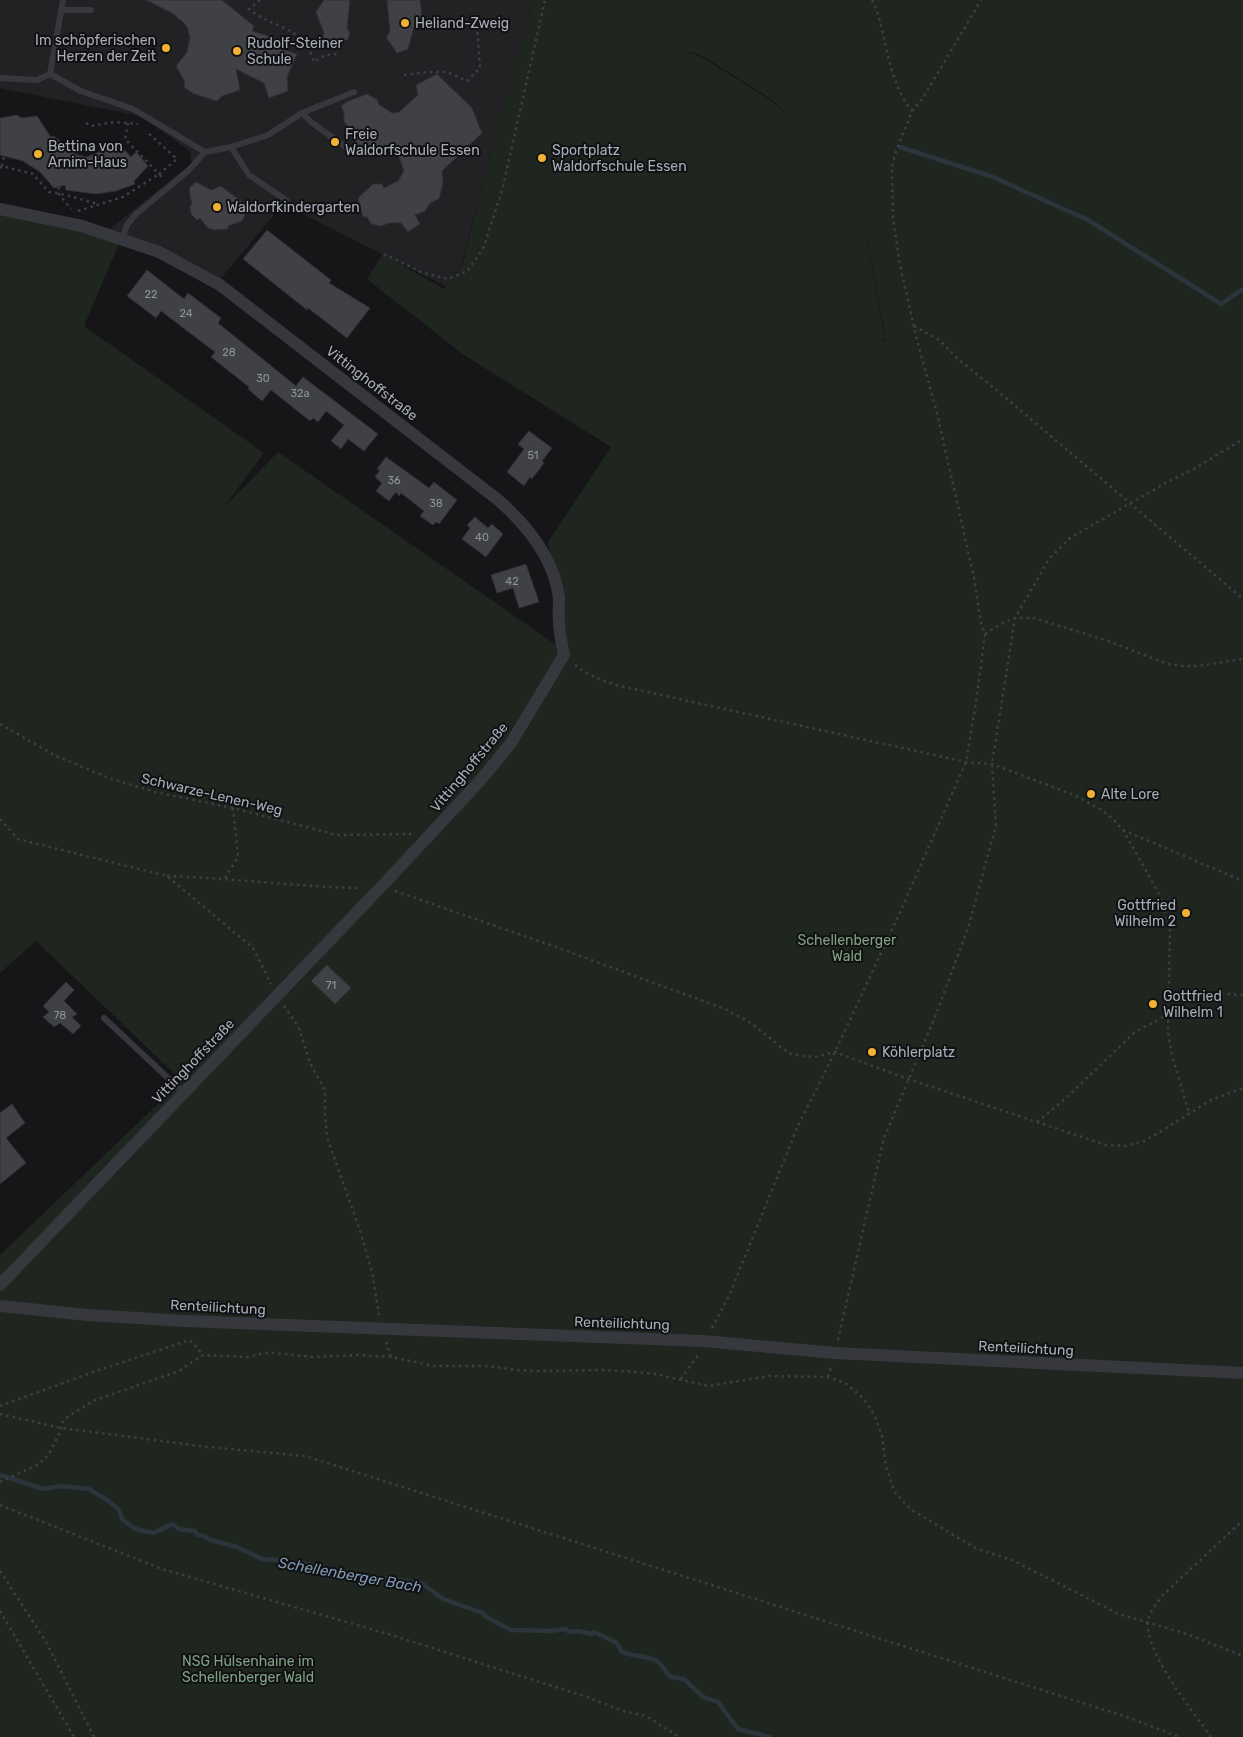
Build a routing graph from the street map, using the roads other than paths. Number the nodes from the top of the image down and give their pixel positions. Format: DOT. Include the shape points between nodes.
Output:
graph roads {
  1 [pos="63,0"];
  2 [pos="60,10"];
  3 [pos="90,10"];
  4 [pos="50,74"];
  5 [pos="0,78"];
  6 [pos="354,92"];
  7 [pos="302,113"];
  8 [pos="231,147"];
  9 [pos="350,150"];
  10 [pos="205,152"];
  11 [pos="286,200"];
  12 [pos="0,209"];
  13 [pos="122,239"];
  14 [pos="104,1018"];
  15 [pos="183,1092"];
  16 [pos="0,1285"];
  17 [pos="0,1306"];
  18 [pos="1243,1373"];
  1 -- 2 [label="lane"];
  2 -- 3 [label="lane"];
  2 -- 4 [label="lane"];
  4 -- 5 [label="lane" via="38,80"];
  4 -- 10 [label="lane" via="81,92 132,109"];
  6 -- 7 [label="lane"];
  7 -- 8 [label="lane" via="268,135"];
  7 -- 9 [label="lane"];
  8 -- 10 [label="lane"];
  8 -- 11 [label="lane" via="249,175"];
  10 -- 13 [label="lane" via="136,214"];
  12 -- 13 [label="street, Vittinghoffstraße" via="62,220"];
  13 -- 15 [label="street, Vittinghoffstraße" via="160,252 220,285 516,515 542,550 556,582 564,655 511,743 479,782"];
  14 -- 15 [label="lane"];
  15 -- 16 [label="street, Vittinghoffstraße"];
  17 -- 18 [label="street, Renteilichtung" via="88,1315 704,1341 835,1353"];
}
